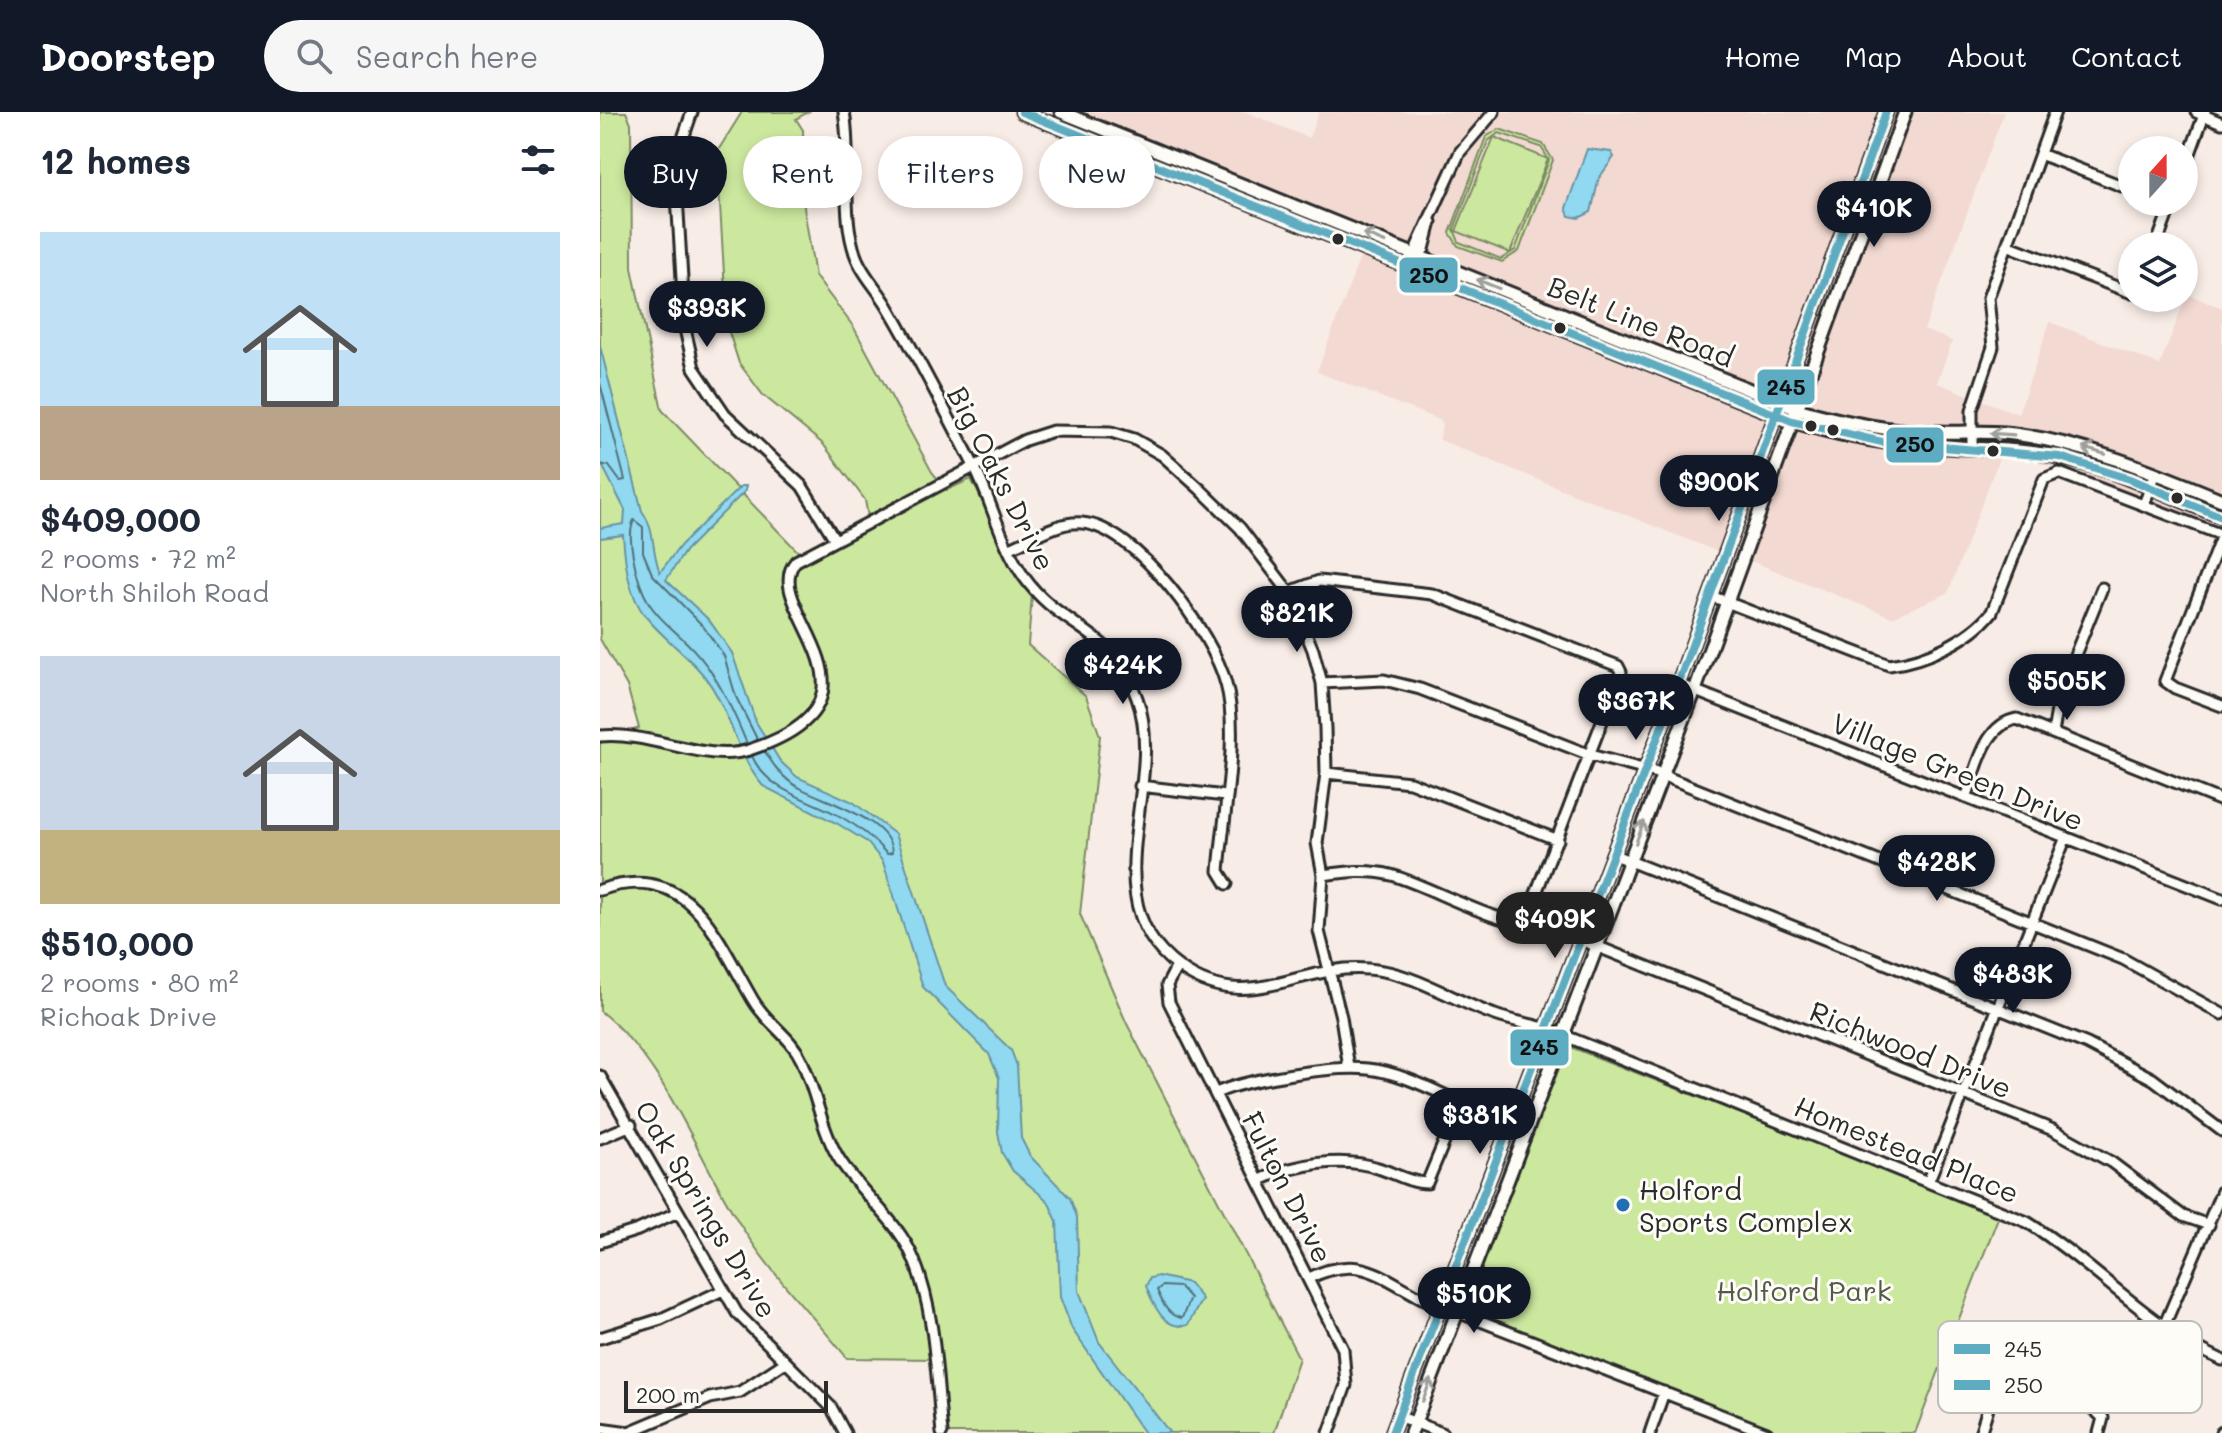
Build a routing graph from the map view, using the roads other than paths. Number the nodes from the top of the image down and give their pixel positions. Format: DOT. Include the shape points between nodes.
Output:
graph roads {
  1 [pos="692,112"];
  2 [pos="844,112"];
  3 [pos="1022,112"];
  4 [pos="1061,112"];
  5 [pos="1494,112"];
  6 [pos="1886,112"];
  7 [pos="1905,112"];
  8 [pos="2055,112"];
  9 [pos="2202,113"];
  10 [pos="1083,116"];
  11 [pos="2222,123"];
  12 [pos="1077,136"];
  13 [pos="2195,136"];
  14 [pos="2040,154"];
  15 [pos="1155,167"];
  16 [pos="2118,185"];
  17 [pos="1295,206"];
  18 [pos="1290,221"];
  19 [pos="2007,245"];
  20 [pos="1417,255"];
  21 [pos="1405,267"];
  22 [pos="2118,288"];
  23 [pos="1600,330"];
  24 [pos="1597,344"];
  25 [pos="1779,409"];
  26 [pos="1797,409"];
  27 [pos="1792,421"];
  28 [pos="1972,432"];
  29 [pos="1972,447"];
  30 [pos="974,467"];
  31 [pos="2156,473"];
  32 [pos="2150,488"];
  33 [pos="2222,500"];
  34 [pos="2144,504"];
  35 [pos="2222,517"];
  36 [pos="2222,535"];
  37 [pos="834,538"];
  38 [pos="1008,549"];
  39 [pos="2102,588"];
  40 [pos="1289,592"];
  41 [pos="1711,596"];
  42 [pos="1726,602"];
  43 [pos="1322,683"];
  44 [pos="1678,684"];
  45 [pos="1695,690"];
  46 [pos="2222,706"];
  47 [pos="2053,733"];
  48 [pos="600,736"];
  49 [pos="1590,755"];
  50 [pos="1644,769"];
  51 [pos="1326,773"];
  52 [pos="1661,775"];
  53 [pos="1140,786"];
  54 [pos="1225,796"];
  55 [pos="1966,798"];
  56 [pos="2222,801"];
  57 [pos="2066,837"];
  58 [pos="1558,840"];
  59 [pos="1612,854"];
  60 [pos="1629,861"];
  61 [pos="1323,875"];
  62 [pos="1227,884"];
  63 [pos="600,890"];
  64 [pos="2222,899"];
  65 [pos="2032,923"];
  66 [pos="1581,940"];
  67 [pos="1598,947"];
  68 [pos="1177,966"];
  69 [pos="1327,971"];
  70 [pos="1998,1008"];
  71 [pos="2222,1014"];
  72 [pos="1548,1029"];
  73 [pos="1564,1036"];
  74 [pos="1349,1068"];
  75 [pos="600,1076"];
  76 [pos="1216,1093"];
  77 [pos="1964,1093"];
  78 [pos="631,1125"];
  79 [pos="2222,1131"];
  80 [pos="600,1138"];
  81 [pos="1260,1180"];
  82 [pos="1929,1180"];
  83 [pos="1489,1183"];
  84 [pos="1505,1189"];
  85 [pos="2222,1191"];
  86 [pos="678,1212"];
  87 [pos="2209,1225"];
  88 [pos="600,1242"];
  89 [pos="1309,1278"];
  90 [pos="723,1290"];
  91 [pos="1440,1304"];
  92 [pos="1458,1311"];
  93 [pos="2158,1321"];
  94 [pos="2166,1321"];
  95 [pos="600,1338"];
  96 [pos="2202,1348"];
  97 [pos="2222,1360"];
  98 [pos="784,1363"];
  99 [pos="1664,1392"];
  100 [pos="1988,1413"];
  101 [pos="2098,1413"];
  102 [pos="1398,1416"];
  103 [pos="1739,1422"];
  104 [pos="600,1428"];
  105 [pos="1413,1428"];
  106 [pos="845,1433"];
  107 [pos="942,1433"];
  108 [pos="1329,1433"];
  109 [pos="1392,1433"];
  110 [pos="1442,1433"];
  111 [pos="1650,1433"];
  112 [pos="1737,1433"];
  113 [pos="1767,1433"];
  114 [pos="1980,1433"];
  115 [pos="2099,1433"];
  1 -- 37 [label="street" via="675,162 685,329 694,368 725,414 802,486"];
  2 -- 30 [label="street, Big Oaks Drive" via="849,234 858,267 889,308"];
  3 -- 12 [label="main road, Belt Line Road"];
  4 -- 10 [label="main road, Belt Line Road"];
  5 -- 20 [label="street" via="1460,152"];
  6 -- 25 [label="main road"];
  7 -- 26 [label="main road"];
  8 -- 14 [label="street"];
  9 -- 11 [label="street"];
  9 -- 13 [label="street"];
  10 -- 12 [label="street"];
  10 -- 17 [label="main road, Belt Line Road"];
  14 -- 16 [label="street"];
  14 -- 19 [label="street"];
  15 -- 18 [label="main road, Belt Line Road"];
  17 -- 18 [label="main road"];
  20 -- 17 [label="main road, Belt Line Road, one-way"];
  18 -- 21 [label="main road, Belt Line Road"];
  19 -- 22 [label="street"];
  19 -- 28 [label="street" via="1988,298 1993,347 1975,399"];
  20 -- 21 [label="main road"];
  23 -- 20 [label="main road, Belt Line Road, one-way"];
  21 -- 24 [label="main road, Belt Line Road"];
  23 -- 24 [label="main road"];
  23 -- 25 [label="main road, Belt Line Road"];
  24 -- 25 [label="main road, Belt Line Road"];
  25 -- 26 [label="main road, Belt Line Road"];
  25 -- 27 [label="main road, Belt Line Road"];
  25 -- 41 [label="main road"];
  26 -- 27 [label="main road"];
  26 -- 28 [label="main road, Belt Line Road" via="1848,424"];
  27 -- 29 [label="main road, Belt Line Road" via="1847,437"];
  27 -- 42 [label="main road"];
  28 -- 29 [label="street"];
  31 -- 28 [label="main road, Belt Line Road, one-way" via="2066,443"];
  29 -- 32 [label="main road, Belt Line Road" via="2057,457"];
  30 -- 37 [label="street"];
  30 -- 38 [label="street, Big Oaks Drive"];
  30 -- 40 [label="street" via="1053,431 1111,432 1134,439 1162,455 1240,528"];
  31 -- 32 [label="street"];
  31 -- 33 [label="main road, Belt Line Road"];
  32 -- 34 [label="street"];
  32 -- 35 [label="main road, Belt Line Road"];
  34 -- 36 [label="street"];
  34 -- 42 [label="street" via="2050,474 1992,612 1968,635 1905,664 1889,665"];
  36 -- 46 [label="street" via="2165,681"];
  37 -- 48 [label="street" via="789,569 788,583 824,677 815,706 795,730 722,756 636,735"];
  38 -- 53 [label="street, Big Oaks Drive" via="1032,587 1057,612 1105,643 1127,673 1143,721"];
  38 -- 54 [label="street" via="1061,525 1102,526 1134,550 1190,611 1227,684 1231,724"];
  39 -- 47 [label="street" via="2060,692"];
  40 -- 43 [label="street"];
  40 -- 49 [label="street" via="1319,581 1432,594 1618,666 1621,672"];
  41 -- 42 [label="street"];
  41 -- 44 [label="main road"];
  42 -- 45 [label="main road"];
  43 -- 49 [label="street" via="1384,680 1420,689"];
  43 -- 51 [label="street"];
  44 -- 45 [label="street, Village Green Drive"];
  44 -- 50 [label="main road"];
  45 -- 52 [label="main road"];
  45 -- 55 [label="street, Village Green Drive"];
  47 -- 55 [label="street" via="2017,719 1999,725"];
  47 -- 56 [label="street"];
  49 -- 50 [label="street"];
  49 -- 58 [label="street"];
  50 -- 52 [label="street"];
  50 -- 59 [label="main road"];
  51 -- 58 [label="street" via="1410,782"];
  51 -- 61 [label="street" via="1317,843"];
  60 -- 52 [label="main road, one-way"];
  52 -- 65 [label="street"];
  53 -- 54 [label="street"];
  53 -- 68 [label="street, Big Oaks Drive" via="1136,902 1152,939"];
  54 -- 62 [label="street" via="1219,871"];
  55 -- 57 [label="street, Village Green Drive"];
  57 -- 64 [label="street, Village Green Drive"];
  57 -- 65 [label="street"];
  58 -- 61 [label="street" via="1525,922 1498,917 1393,875 1363,870"];
  59 -- 60 [label="street"];
  59 -- 66 [label="main road"];
  60 -- 67 [label="main road"];
  60 -- 70 [label="street"];
  61 -- 69 [label="street" via="1319,931"];
  63 -- 107 [label="street" via="647,883 686,901 719,937 762,1014 791,1041 837,1155 904,1238 913,1258 930,1314"];
  65 -- 70 [label="street"];
  65 -- 71 [label="street" via="2147,970"];
  66 -- 67 [label="street, Richwood Drive"];
  66 -- 72 [label="main road"];
  67 -- 73 [label="main road"];
  67 -- 77 [label="street, Richwood Drive"];
  68 -- 69 [label="street, Big Oaks Drive" via="1203,981 1237,989 1266,988"];
  68 -- 76 [label="street, Fulton Drive" via="1167,993"];
  69 -- 72 [label="street, Big Oaks Drive" via="1383,971 1496,1015"];
  69 -- 74 [label="street"];
  70 -- 77 [label="street"];
  70 -- 79 [label="street" via="2130,1065"];
  72 -- 73 [label="street, Homestead Place"];
  72 -- 83 [label="main road"];
  73 -- 82 [label="street, Homestead Place"];
  73 -- 84 [label="main road"];
  74 -- 76 [label="street" via="1246,1083"];
  74 -- 81 [label="street" via="1393,1075 1456,1100 1459,1106 1427,1183 1344,1162 1290,1169"];
  75 -- 78 [label="street, Oak Springs Drive"];
  76 -- 81 [label="street, Fulton Drive"];
  77 -- 82 [label="street"];
  77 -- 87 [label="street, Richwood Drive" via="2079,1144 2183,1216"];
  78 -- 80 [label="street"];
  78 -- 86 [label="street, Oak Springs Drive"];
  81 -- 89 [label="street, Fulton Drive"];
  82 -- 93 [label="street, Homestead Place" via="2037,1227"];
  83 -- 84 [label="main road"];
  83 -- 91 [label="main road"];
  84 -- 92 [label="main road"];
  85 -- 87 [label="street"];
  86 -- 88 [label="street"];
  86 -- 90 [label="street, Oak Springs Drive"];
  87 -- 94 [label="street"];
  89 -- 91 [label="street" via="1356,1266 1387,1275"];
  89 -- 108 [label="street, Fulton Drive" via="1337,1334 1346,1368 1344,1397"];
  90 -- 95 [label="street" via="661,1319"];
  90 -- 98 [label="street, Oak Springs Drive"];
  91 -- 92 [label="street"];
  91 -- 102 [label="main road"];
  92 -- 99 [label="street"];
  105 -- 92 [label="main road, one-way"];
  96 -- 97 [label="street, Homestead Place"];
  98 -- 104 [label="street" via="751,1387 698,1402 629,1432"];
  98 -- 106 [label="street, Oak Springs Drive" via="831,1407"];
  99 -- 103 [label="street"];
  99 -- 111 [label="street"];
  100 -- 114 [label="street"];
  101 -- 115 [label="street" via="2103,1418"];
  102 -- 105 [label="street"];
  102 -- 109 [label="main road"];
  103 -- 112 [label="street"];
  103 -- 113 [label="street"];
  105 -- 110 [label="street"];
}
